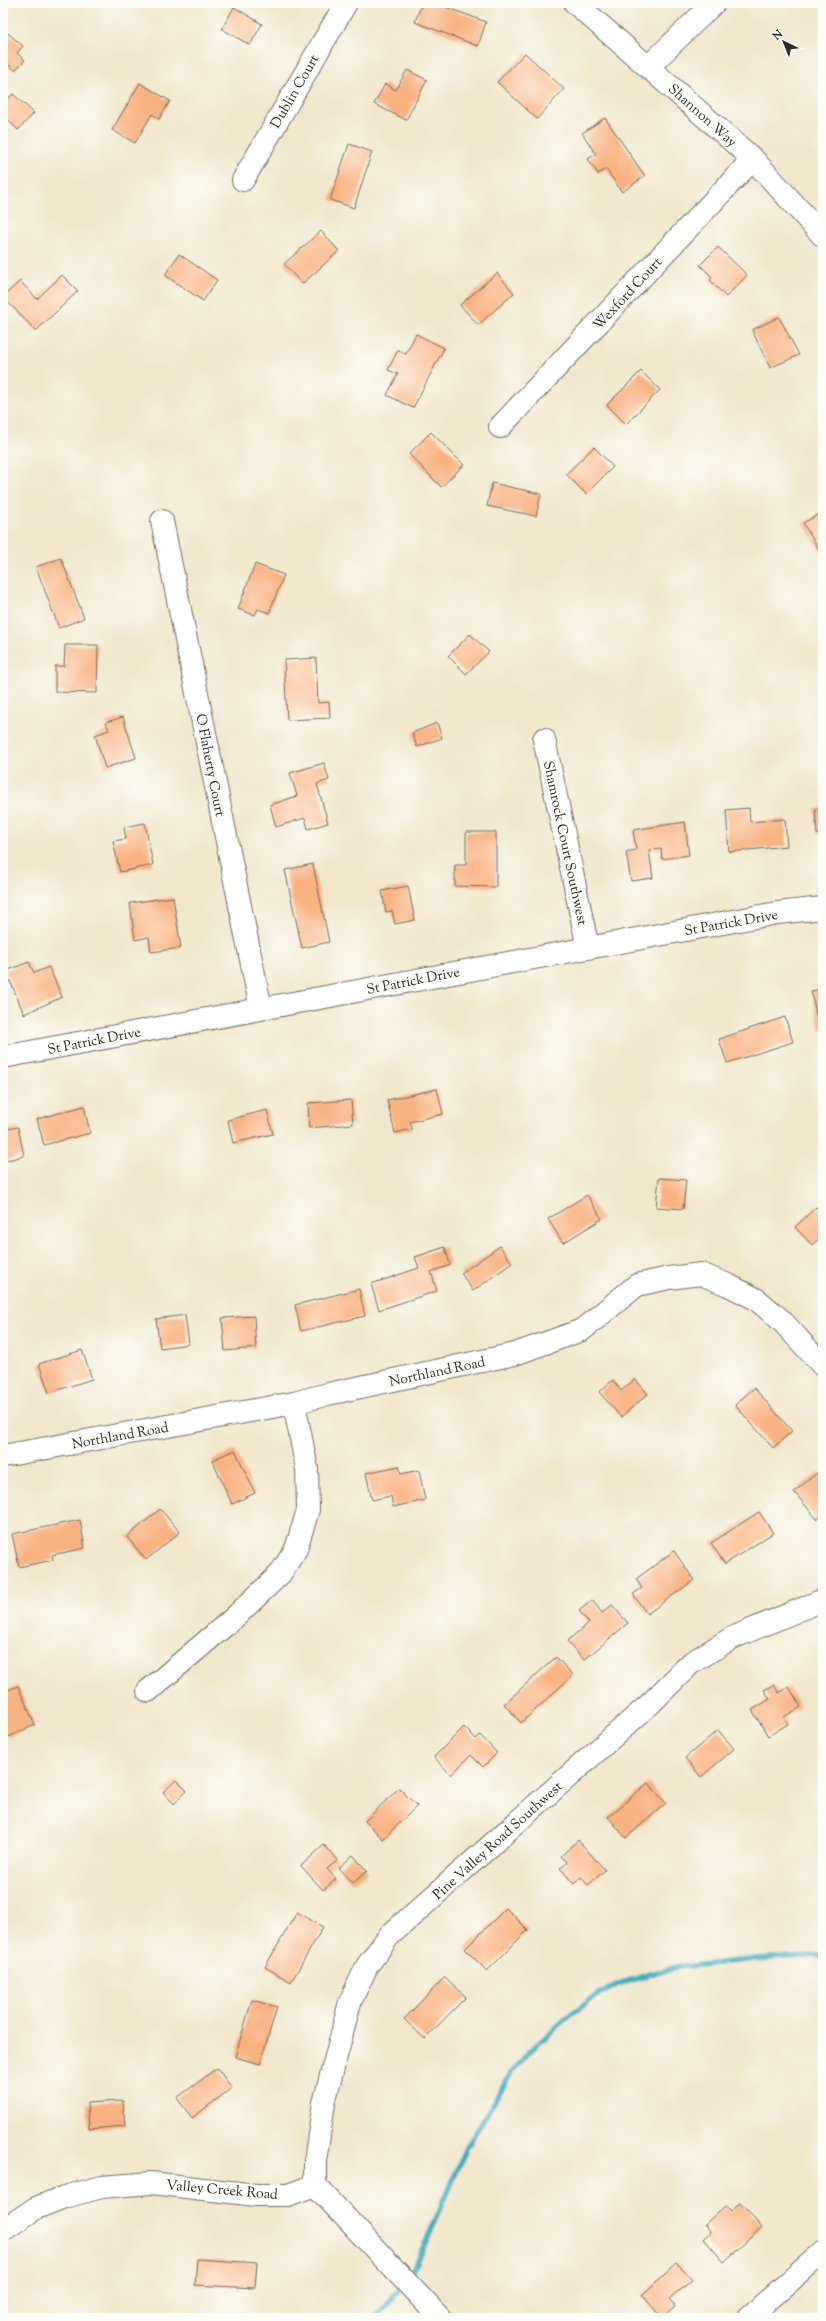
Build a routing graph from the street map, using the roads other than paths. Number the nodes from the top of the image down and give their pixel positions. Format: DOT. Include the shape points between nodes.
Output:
graph roads {
  1 [pos="346,3"];
  2 [pos="575,3"];
  3 [pos="714,3"];
  4 [pos="649,66"];
  5 [pos="753,159"];
  6 [pos="243,180"];
  7 [pos="823,236"];
  8 [pos="500,427"];
  9 [pos="162,521"];
  10 [pos="544,739"];
  11 [pos="823,908"];
  12 [pos="588,948"];
  13 [pos="261,1009"];
  14 [pos="3,1057"];
  15 [pos="823,1366"];
  16 [pos="294,1403"];
  17 [pos="3,1456"];
  18 [pos="823,1600"];
  19 [pos="148,1691"];
  20 [pos="315,2185"];
  21 [pos="3,2230"];
  22 [pos="823,2252"];
  23 [pos="440,2318"];
  24 [pos="748,2318"];
  1 -- 6 [label="street, Dublin Court"];
  2 -- 4 [label="street, Shannon Way"];
  3 -- 4 [label="street"];
  4 -- 5 [label="street, Shannon Way"];
  5 -- 7 [label="street, Shannon Way"];
  5 -- 8 [label="street, Wexford Court"];
  9 -- 13 [label="street, O Flaherty Court"];
  10 -- 12 [label="street, Shamrock Court Southwest"];
  11 -- 12 [label="street, St Patrick Drive" via="777,913"];
  12 -- 13 [label="street, St Patrick Drive"];
  13 -- 14 [label="street, St Patrick Drive"];
  15 -- 16 [label="street, Northland Road" via="782,1321 756,1299 728,1284 701,1274 637,1285 582,1330 515,1354"];
  16 -- 17 [label="street, Northland Road"];
  16 -- 19 [label="street" via="307,1469 308,1510 296,1549 280,1574 236,1616"];
  18 -- 20 [label="street, Pine Valley Road Southwest" via="732,1638 691,1663 652,1702 389,1936 367,1966 350,2002 324,2103 314,2161"];
  20 -- 21 [label="street, Valley Creek Road" via="288,2195 256,2195 151,2183 102,2187 36,2208"];
  20 -- 23 [label="street"];
  22 -- 24 [label="street"];
}
